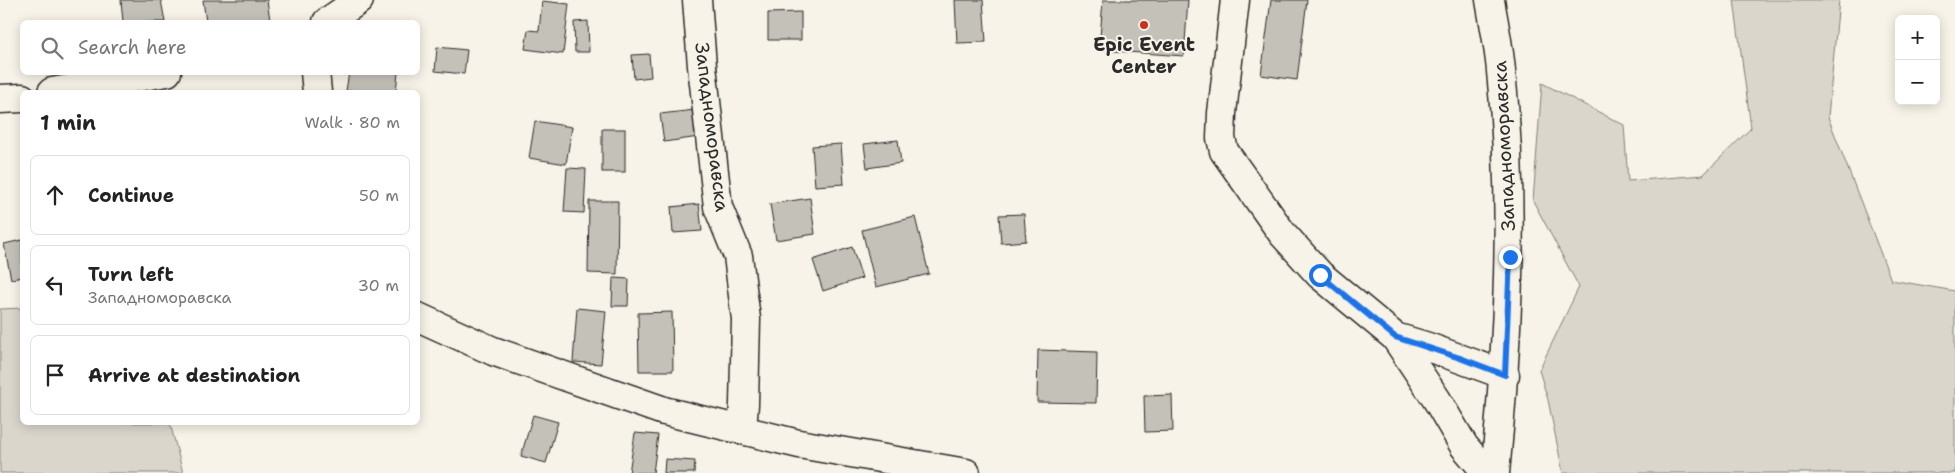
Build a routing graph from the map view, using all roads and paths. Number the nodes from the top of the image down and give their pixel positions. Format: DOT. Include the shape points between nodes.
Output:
graph roads {
  1 [pos="359,0"];
  2 [pos="697,0"];
  3 [pos="1235,0"];
  4 [pos="1490,0"];
  5 [pos="330,20"];
  6 [pos="150,75"];
  7 [pos="315,75"];
  8 [pos="64,90"];
  9 [pos="317,90"];
  10 [pos="20,98"];
  11 [pos="0,99"];
  12 [pos="420,318"];
  13 [pos="1395,337"];
  14 [pos="1505,375"];
  15 [pos="742,430"];
  16 [pos="966,473"];
  17 [pos="1487,473"];
  18 [pos="1496,473"];
  1 -- 5 [label="street"];
  2 -- 15 [label="street, Западноморавска" via="718,207 738,256 745,310"];
  3 -- 13 [label="street" via="1222,112 1224,151 1282,233 1320,275"];
  4 -- 14 [label="street, Западноморавска" via="1501,70 1508,163 1510,257"];
  6 -- 8 [label="street"];
  7 -- 9 [label="street"];
  10 -- 11 [label="street"];
  12 -- 15 [label="street" via="493,351 655,408"];
  13 -- 14 [label="street"];
  13 -- 17 [label="street" via="1464,446"];
  14 -- 18 [label="street, Западноморавска"];
  15 -- 16 [label="street" via="799,444"];
}
